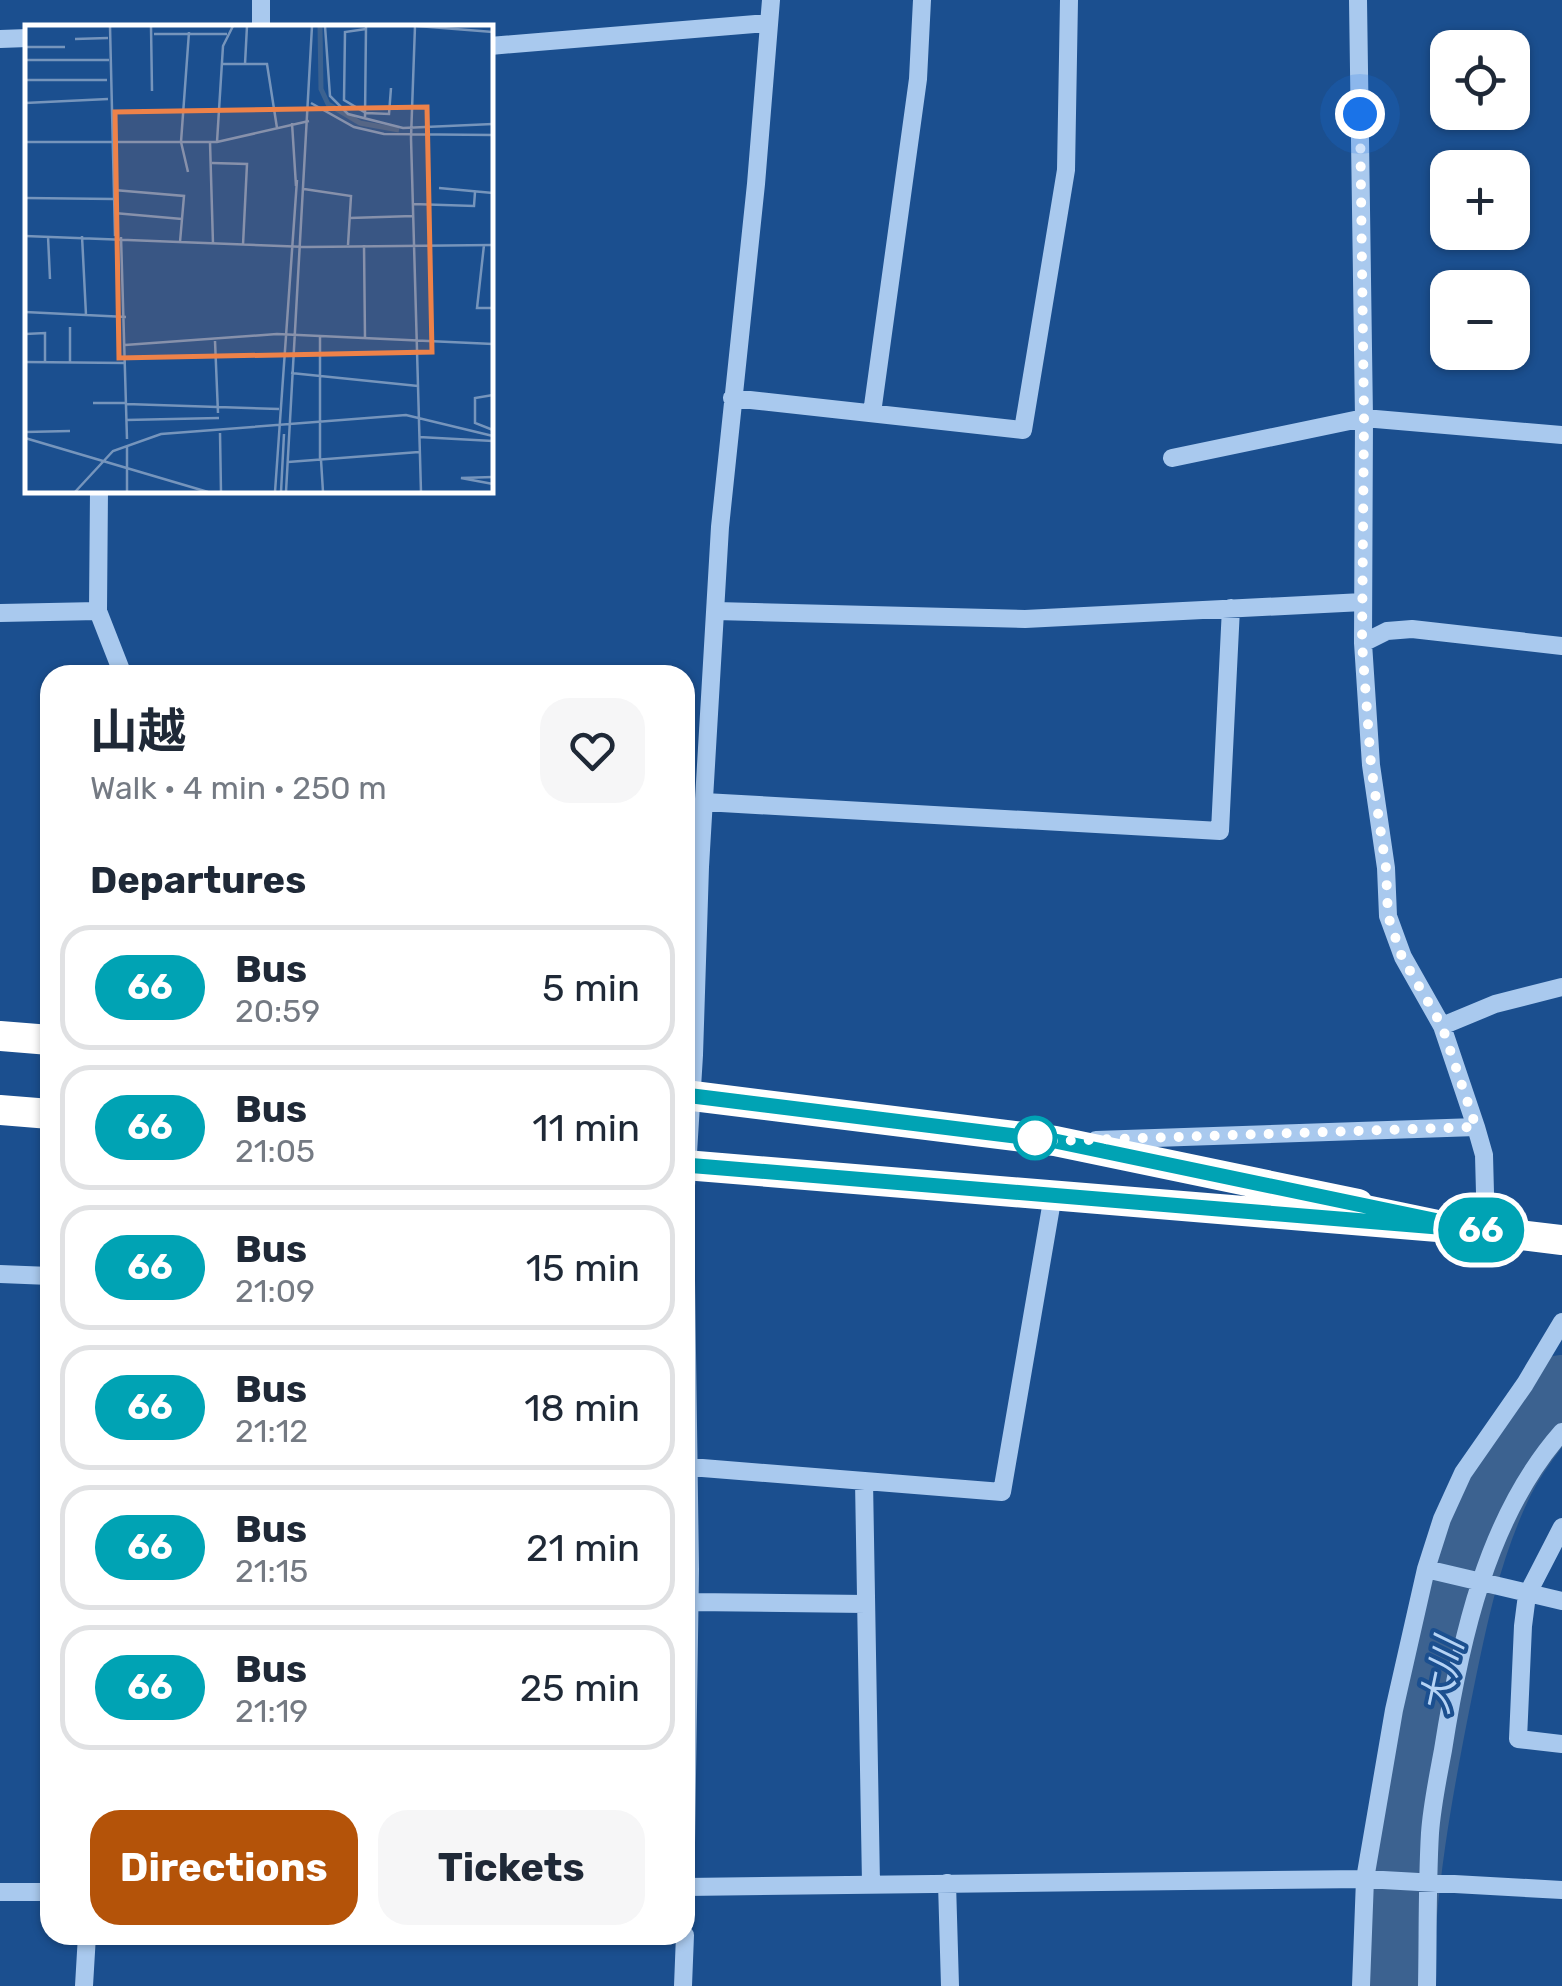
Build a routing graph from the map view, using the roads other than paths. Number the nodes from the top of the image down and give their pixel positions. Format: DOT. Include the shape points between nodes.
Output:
graph roads {
  1 [pos="770,0"];
  2 [pos="922,0"];
  3 [pos="1069,0"];
  4 [pos="1358,0"];
  5 [pos="768,23"];
  6 [pos="25,38"];
  7 [pos="0,39"];
  8 [pos="492,46"];
  9 [pos="732,398"];
  10 [pos="872,414"];
  11 [pos="1364,418"];
  12 [pos="1562,435"];
  13 [pos="1172,458"];
  14 [pos="100,492"];
  15 [pos="1363,602"];
  16 [pos="1231,608"];
  17 [pos="98,610"];
  18 [pos="716,612"];
  19 [pos="0,613"];
  20 [pos="1362,643"];
  21 [pos="1562,646"];
  22 [pos="119,665"];
  23 [pos="704,802"];
  24 [pos="695,967"];
  25 [pos="1562,988"];
  26 [pos="1442,1026"];
  27 [pos="0,1036"];
  28 [pos="40,1039"];
  29 [pos="695,1096"];
  30 [pos="0,1110"];
  31 [pos="40,1113"];
  32 [pos="1476,1127"];
  33 [pos="1055,1141"];
  34 [pos="695,1166"];
  35 [pos="1053,1195"];
  36 [pos="1486,1231"];
  37 [pos="1562,1240"];
  38 [pos="0,1274"];
  39 [pos="40,1276"];
  40 [pos="1562,1322"];
  41 [pos="1562,1432"];
  42 [pos="695,1467"];
  43 [pos="864,1481"];
  44 [pos="1562,1527"];
  45 [pos="1434,1571"];
  46 [pos="1477,1584"];
  47 [pos="1527,1596"];
  48 [pos="695,1602"];
  49 [pos="1562,1602"];
  50 [pos="866,1604"];
  51 [pos="1562,1744"];
  52 [pos="1373,1879"];
  53 [pos="1423,1882"];
  54 [pos="947,1883"];
  55 [pos="872,1884"];
  56 [pos="695,1887"];
  57 [pos="1562,1890"];
  58 [pos="0,1892"];
  59 [pos="40,1892"];
  60 [pos="86,1945"];
  61 [pos="684,1945"];
  62 [pos="84,1986"];
  63 [pos="684,1986"];
  64 [pos="950,1986"];
  65 [pos="1360,1986"];
  66 [pos="1427,1986"];
  1 -- 5 [label="street"];
  2 -- 10 [label="street" via="918,79"];
  3 -- 10 [label="street" via="1066,170 1024,430"];
  4 -- 11 [label="street"];
  5 -- 8 [label="street"];
  5 -- 9 [label="street"];
  6 -- 7 [label="street"];
  9 -- 10 [label="street"];
  9 -- 18 [label="street"];
  11 -- 12 [label="street"];
  11 -- 13 [label="street"];
  11 -- 15 [label="street"];
  14 -- 17 [label="street"];
  15 -- 16 [label="street"];
  15 -- 20 [label="street"];
  16 -- 18 [label="street" via="1025,619"];
  16 -- 23 [label="street" via="1220,832"];
  17 -- 19 [label="street"];
  17 -- 22 [label="street"];
  18 -- 23 [label="street"];
  20 -- 21 [label="street" via="1386,631 1412,629"];
  20 -- 26 [label="street" via="1388,916 1402,957"];
  23 -- 24 [label="street"];
  25 -- 26 [label="street"];
  26 -- 32 [label="street"];
  27 -- 28 [label="highway"];
  29 -- 33 [label="highway"];
  30 -- 31 [label="highway"];
  32 -- 33 [label="street"];
  32 -- 36 [label="street" via="1484,1155"];
  33 -- 36 [label="highway"];
  34 -- 35 [label="highway"];
  35 -- 36 [label="highway"];
  35 -- 43 [label="street" via="1002,1492"];
  36 -- 37 [label="highway"];
  38 -- 39 [label="street"];
  40 -- 45 [label="street" via="1463,1473 1442,1518"];
  41 -- 46 [label="street" via="1526,1479"];
  42 -- 43 [label="street"];
  43 -- 50 [label="street"];
  44 -- 47 [label="street"];
  45 -- 46 [label="street"];
  45 -- 52 [label="street" via="1394,1710"];
  46 -- 47 [label="street"];
  46 -- 53 [label="street"];
  47 -- 49 [label="street"];
  47 -- 51 [label="street" via="1518,1739"];
  48 -- 50 [label="street"];
  50 -- 55 [label="street"];
  52 -- 53 [label="street"];
  52 -- 54 [label="street"];
  52 -- 65 [label="street"];
  53 -- 57 [label="street"];
  53 -- 66 [label="street"];
  54 -- 55 [label="street"];
  54 -- 64 [label="street"];
  55 -- 56 [label="street"];
  58 -- 59 [label="street"];
  60 -- 62 [label="street"];
  61 -- 63 [label="street"];
}
